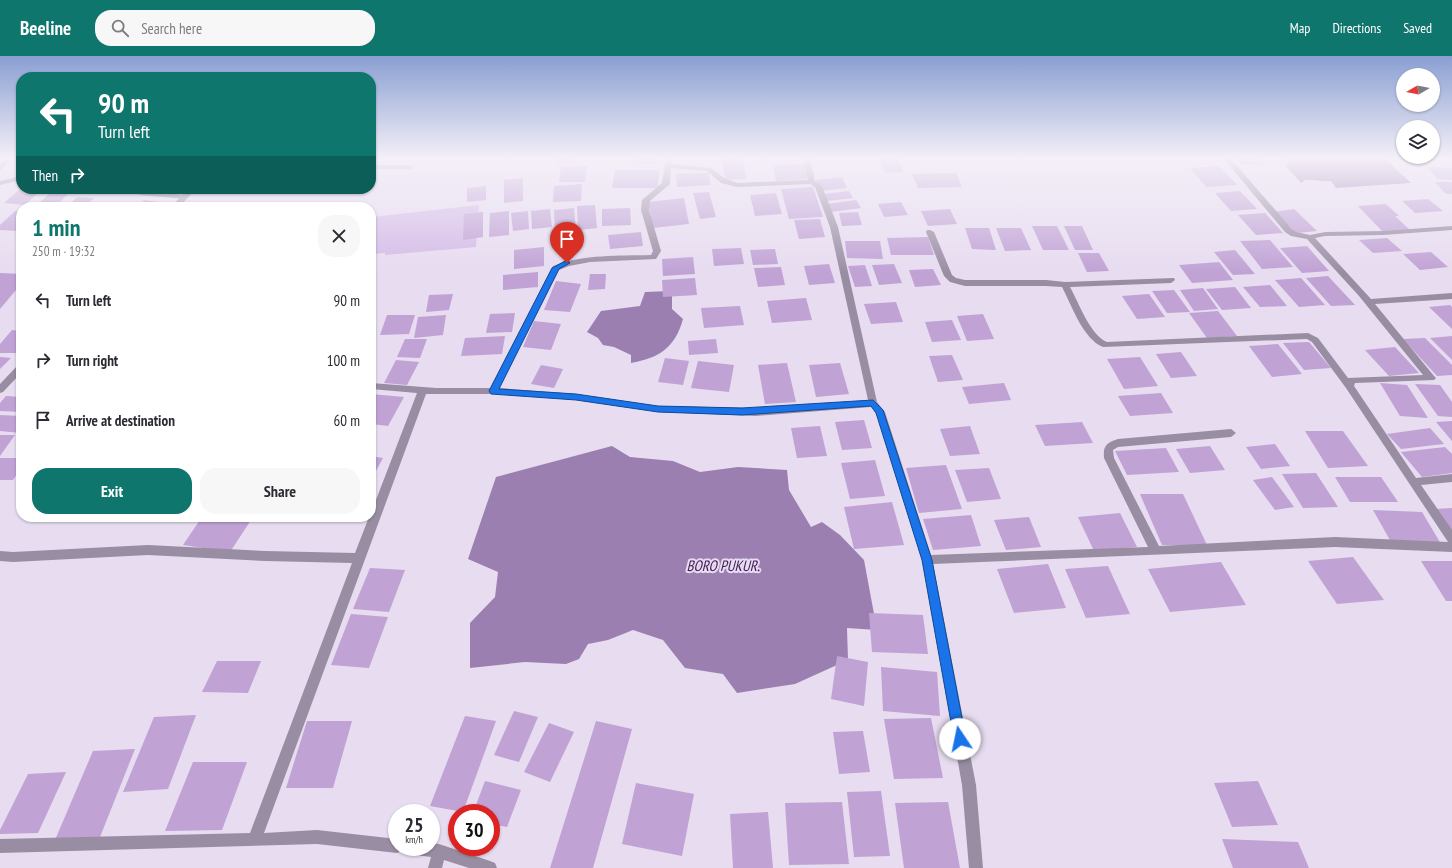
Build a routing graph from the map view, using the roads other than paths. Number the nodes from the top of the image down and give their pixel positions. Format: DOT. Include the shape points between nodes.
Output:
graph roads {
  1 [pos="185,197"];
  2 [pos="650,197"];
  3 [pos="822,197"];
  4 [pos="1260,197"];
  5 [pos="180,202"];
  6 [pos="1452,228"];
  7 [pos="930,232"];
  8 [pos="1310,237"];
  9 [pos="1171,280"];
  10 [pos="1065,285"];
  11 [pos="1452,296"];
  12 [pos="1368,302"];
  13 [pos="16,372"];
  14 [pos="2,386"];
  15 [pos="376,386"];
  16 [pos="1349,386"];
  17 [pos="423,390"];
  18 [pos="494,391"];
  19 [pos="873,403"];
  20 [pos="1231,433"];
  21 [pos="1452,478"];
  22 [pos="1413,482"];
  23 [pos="376,513"];
  24 [pos="373,522"];
  25 [pos="1452,538"];
  26 [pos="1452,547"];
  27 [pos="1156,551"];
  28 [pos="0,556"];
  29 [pos="359,558"];
  30 [pos="927,560"];
  31 [pos="254,840"];
  32 [pos="388,845"];
  33 [pos="0,846"];
  34 [pos="440,851"];
  35 [pos="438,856"];
  36 [pos="435,868"];
  37 [pos="490,868"];
  38 [pos="976,868"];
  1 -- 5 [label="street"];
  2 -- 18 [label="street" via="646,200 645,210 656,251 653,257 580,261 556,268"];
  3 -- 19 [label="street" via="834,227"];
  4 -- 8 [label="street" via="1288,230"];
  6 -- 8 [label="street" via="1325,234"];
  7 -- 10 [label="street" via="948,276 953,280 965,283 1046,282"];
  8 -- 12 [label="street"];
  9 -- 10 [label="street"];
  10 -- 16 [label="street" via="1091,334 1106,345 1308,336 1315,340"];
  11 -- 12 [label="street"];
  12 -- 16 [label="street" via="1431,378 1351,380"];
  13 -- 14 [label="street"];
  15 -- 17 [label="street"];
  16 -- 22 [label="street"];
  17 -- 18 [label="street"];
  17 -- 23 [label="street"];
  18 -- 19 [label="street" via="576,397 658,409 749,412"];
  19 -- 30 [label="street" via="880,412"];
  20 -- 27 [label="street" via="1118,444 1111,445 1108,449 1109,458"];
  21 -- 22 [label="street"];
  22 -- 25 [label="street"];
  24 -- 29 [label="street"];
  26 -- 27 [label="street" via="1335,542"];
  27 -- 30 [label="street"];
  28 -- 29 [label="street" via="148,550"];
  29 -- 31 [label="street"];
  30 -- 38 [label="street" via="969,785"];
  31 -- 32 [label="street" via="317,837"];
  31 -- 33 [label="street"];
  34 -- 37 [label="street"];
  35 -- 36 [label="street"];
}
